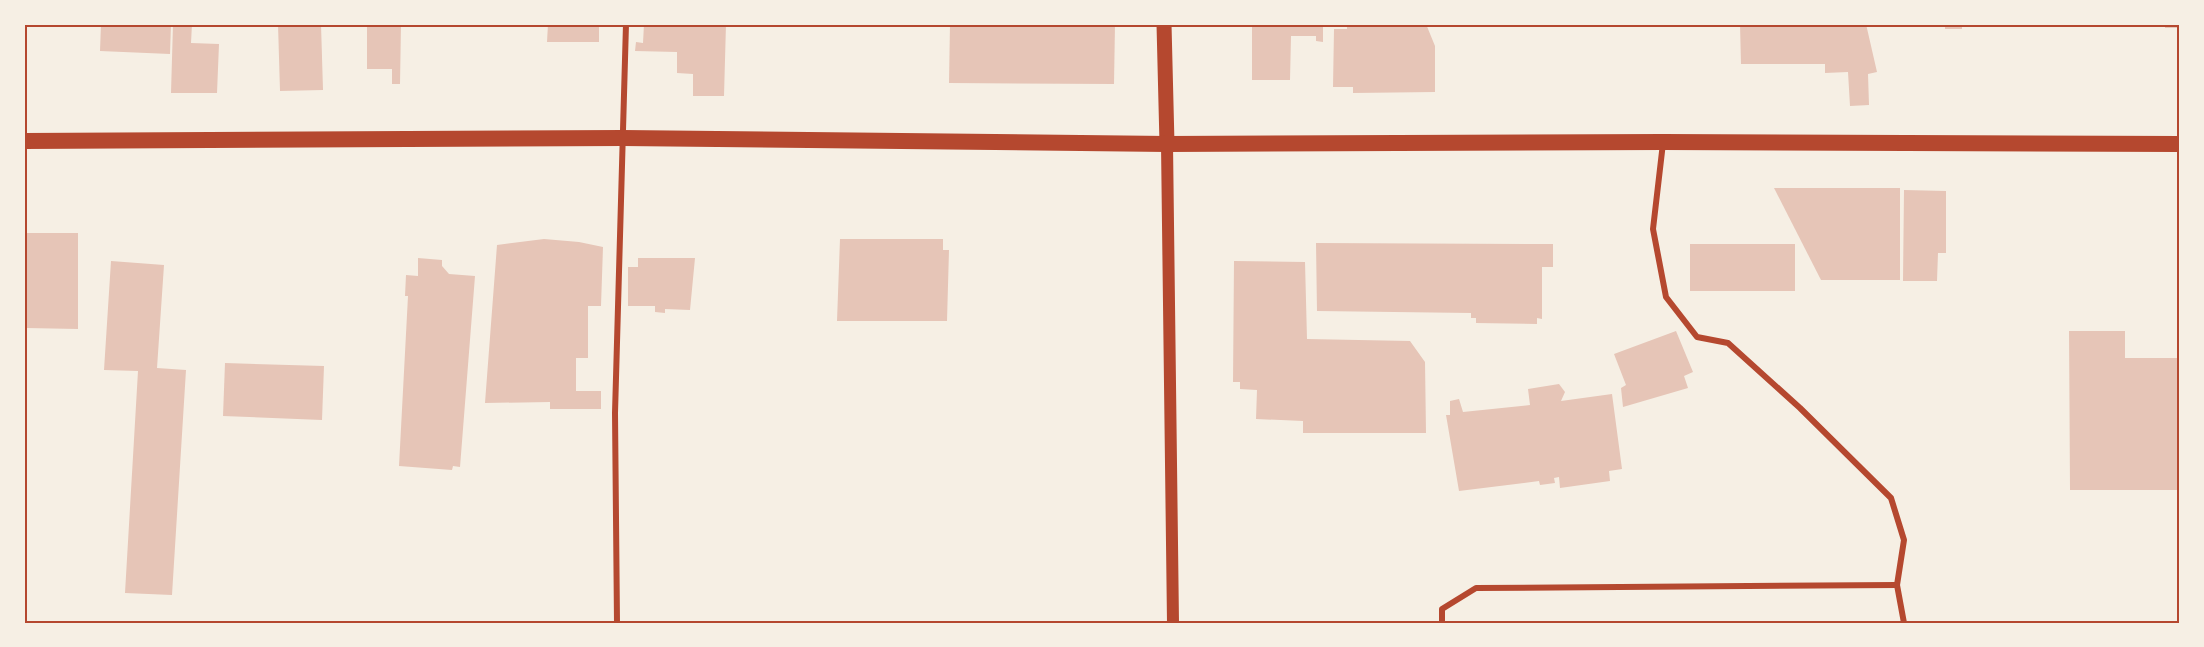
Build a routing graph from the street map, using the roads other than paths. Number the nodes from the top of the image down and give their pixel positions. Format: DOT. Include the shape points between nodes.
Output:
graph roads {
  1 [pos="626,24"];
  2 [pos="1164,24"];
  3 [pos="623,138"];
  4 [pos="24,141"];
  5 [pos="1663,142"];
  6 [pos="1167,144"];
  7 [pos="2180,144"];
  8 [pos="1897,585"];
  9 [pos="617,623"];
  10 [pos="1173,623"];
  11 [pos="1442,623"];
  12 [pos="1904,623"];
  1 -- 3 [label="street"];
  2 -- 6 [label="main road"];
  3 -- 4 [label="highway"];
  3 -- 6 [label="highway"];
  3 -- 9 [label="street" via="615,413"];
  5 -- 6 [label="highway"];
  5 -- 7 [label="highway"];
  5 -- 8 [label="street" via="1653,229 1666,297 1697,337 1728,343 1891,498 1904,540"];
  6 -- 10 [label="main road"];
  8 -- 11 [label="street" via="1476,588 1442,609"];
  8 -- 12 [label="street"];
}
